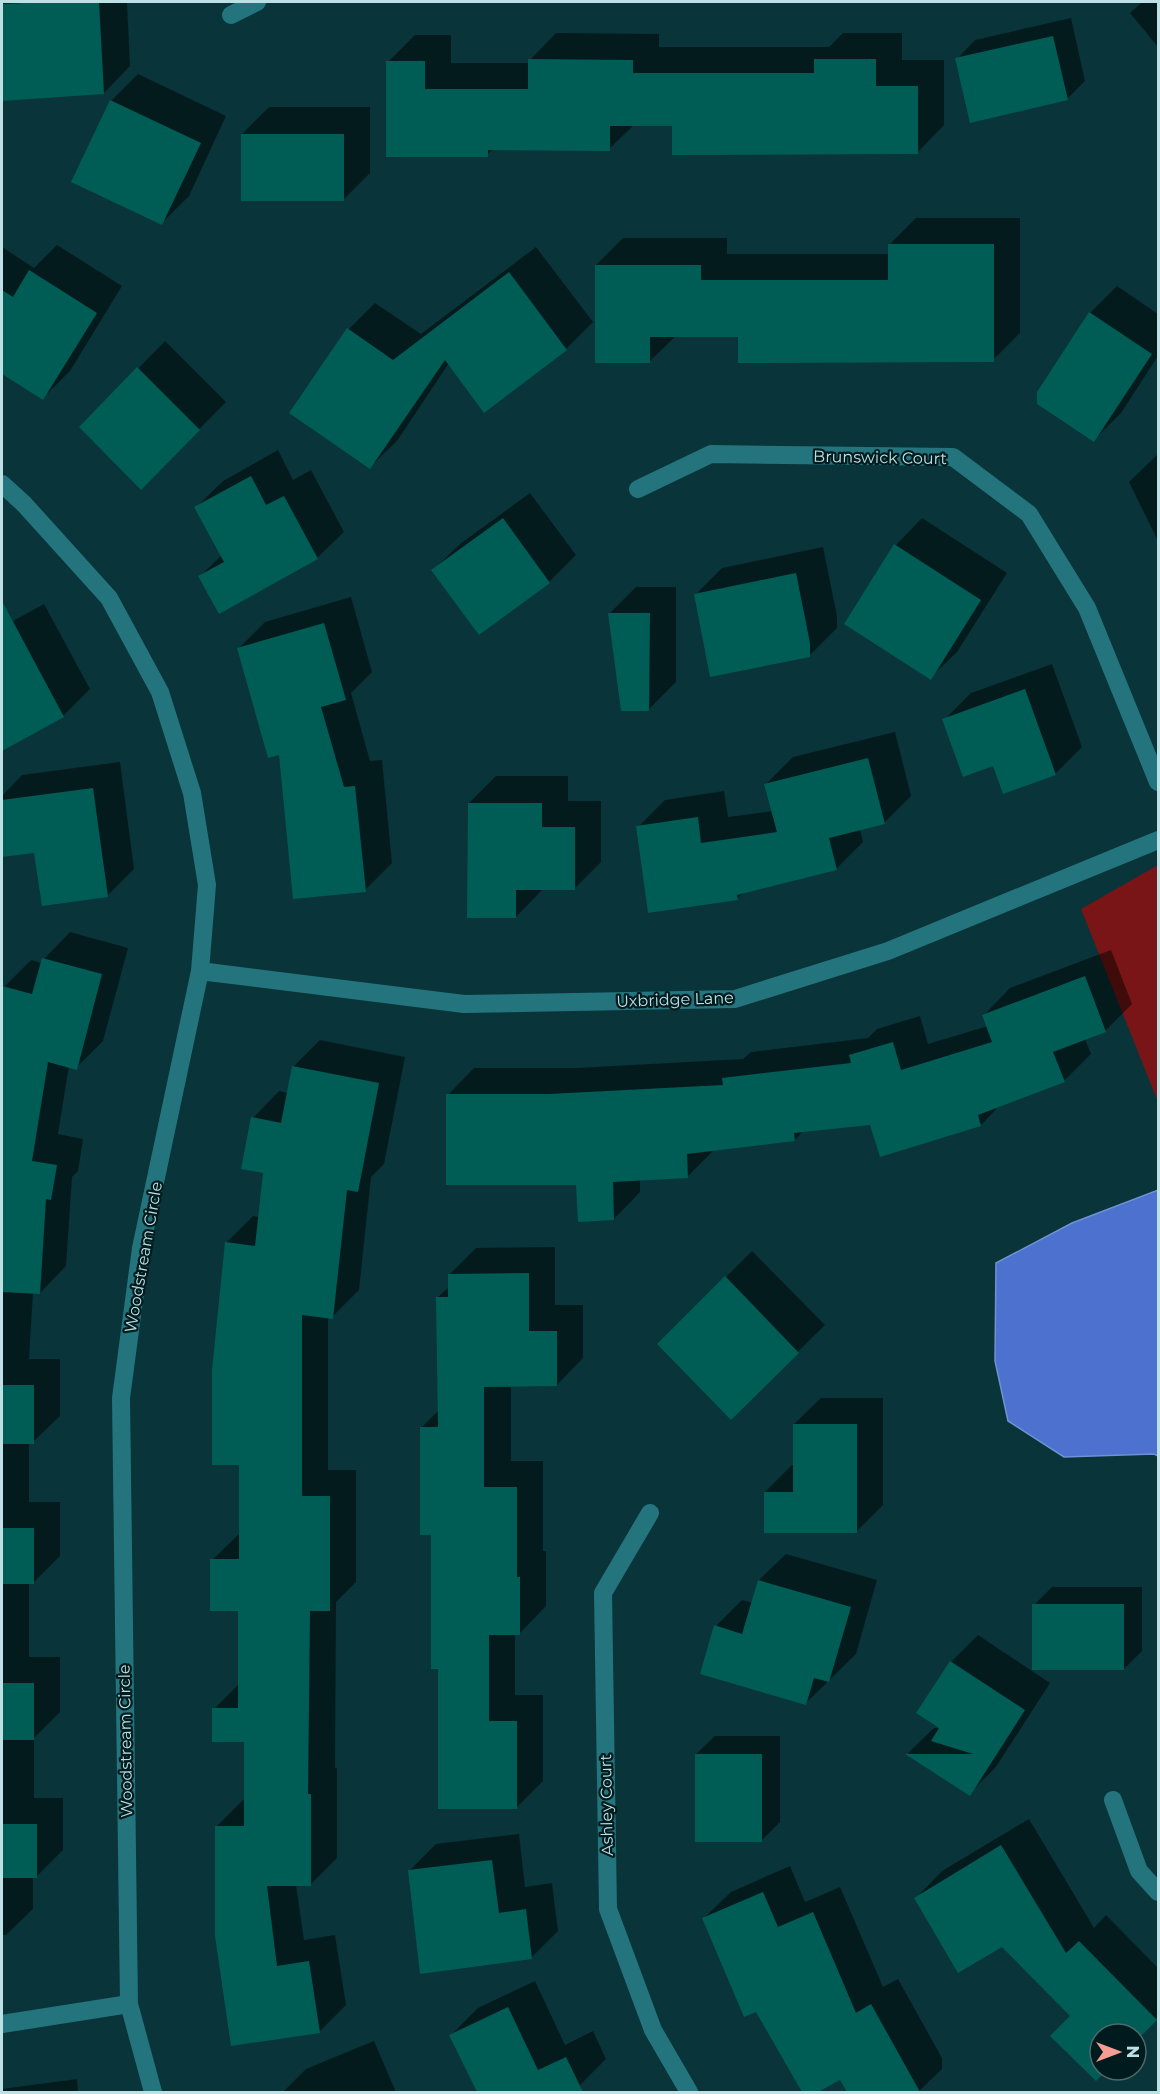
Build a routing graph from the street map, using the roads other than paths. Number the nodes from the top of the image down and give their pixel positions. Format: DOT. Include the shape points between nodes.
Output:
graph roads {
  1 [pos="257,2"];
  2 [pos="231,15"];
  3 [pos="2,484"];
  4 [pos="638,489"];
  5 [pos="1158,782"];
  6 [pos="1158,840"];
  7 [pos="200,971"];
  8 [pos="650,1513"];
  9 [pos="1113,1800"];
  10 [pos="1158,1892"];
  11 [pos="129,2004"];
  12 [pos="2,2024"];
  13 [pos="153,2092"];
  14 [pos="689,2092"];
  1 -- 2 [label="street"];
  3 -- 7 [label="street, Woodstream Circle" via="109,598 160,692 192,793 207,885"];
  4 -- 5 [label="street, Brunswick Court" via="711,454 953,457 1029,514 1087,608"];
  6 -- 7 [label="street, Uxbridge Lane" via="888,951 735,999 464,1004"];
  7 -- 11 [label="street, Woodstream Circle" via="141,1248 121,1398"];
  8 -- 14 [label="street, Ashley Court" via="603,1593 608,1909 653,2030"];
  9 -- 10 [label="street" via="1138,1871"];
  11 -- 12 [label="street"];
  11 -- 13 [label="street, Woodstream Circle"];
}
